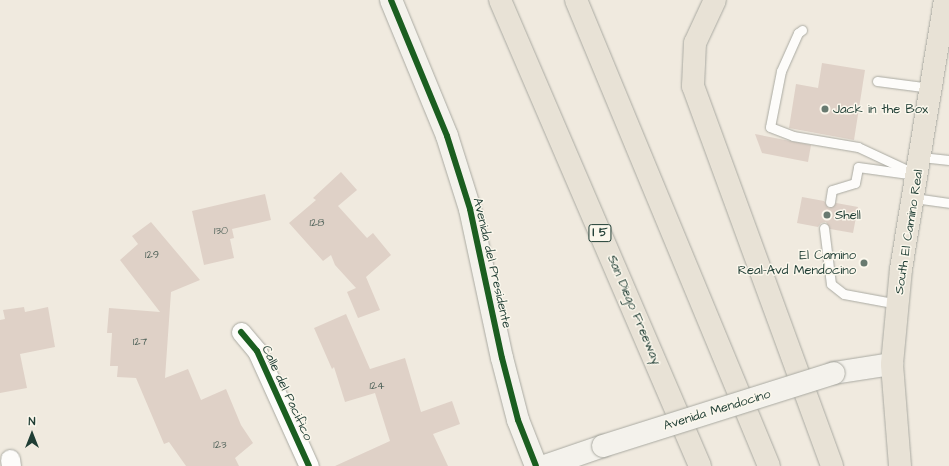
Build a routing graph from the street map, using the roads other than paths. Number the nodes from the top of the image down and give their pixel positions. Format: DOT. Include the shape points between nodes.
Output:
graph roads {
  1 [pos="391,0"];
  2 [pos="500,0"];
  3 [pos="576,0"];
  4 [pos="715,0"];
  5 [pos="945,0"];
  6 [pos="802,30"];
  7 [pos="877,81"];
  8 [pos="932,88"];
  9 [pos="949,160"];
  10 [pos="920,166"];
  11 [pos="914,198"];
  12 [pos="830,202"];
  13 [pos="949,203"];
  14 [pos="824,228"];
  15 [pos="898,304"];
  16 [pos="241,332"];
  17 [pos="892,364"];
  18 [pos="309,466"];
  19 [pos="536,466"];
  20 [pos="545,466"];
  21 [pos="700,466"];
  22 [pos="770,466"];
  23 [pos="832,466"];
  24 [pos="900,466"];
  1 -- 19 [label="main road, Avenida del Presidente" via="449,143 470,209 502,358 518,420"];
  2 -- 21 [label="main road, San Diego Freeway / I 5"];
  3 -- 22 [label="main road"];
  4 -- 23 [label="main road" via="695,43 693,86"];
  5 -- 8 [label="main road, South El Camino Real"];
  6 -- 10 [label="lane" via="798,33 781,71 770,127 793,136 858,148"];
  7 -- 8 [label="lane"];
  8 -- 10 [label="main road, South El Camino Real"];
  9 -- 10 [label="lane"];
  10 -- 11 [label="main road, South El Camino Real"];
  10 -- 12 [label="lane" via="858,167 855,183 832,190"];
  11 -- 13 [label="lane"];
  11 -- 15 [label="main road, South El Camino Real"];
  14 -- 15 [label="lane" via="832,284 844,294"];
  15 -- 17 [label="main road, South El Camino Real"];
  16 -- 18 [label="street, Calle del Pacifico" via="257,351"];
  17 -- 20 [label="main road, Avenida Mendocino, bridge" via="834,373"];
  17 -- 24 [label="main road, South El Camino Real"];
}
